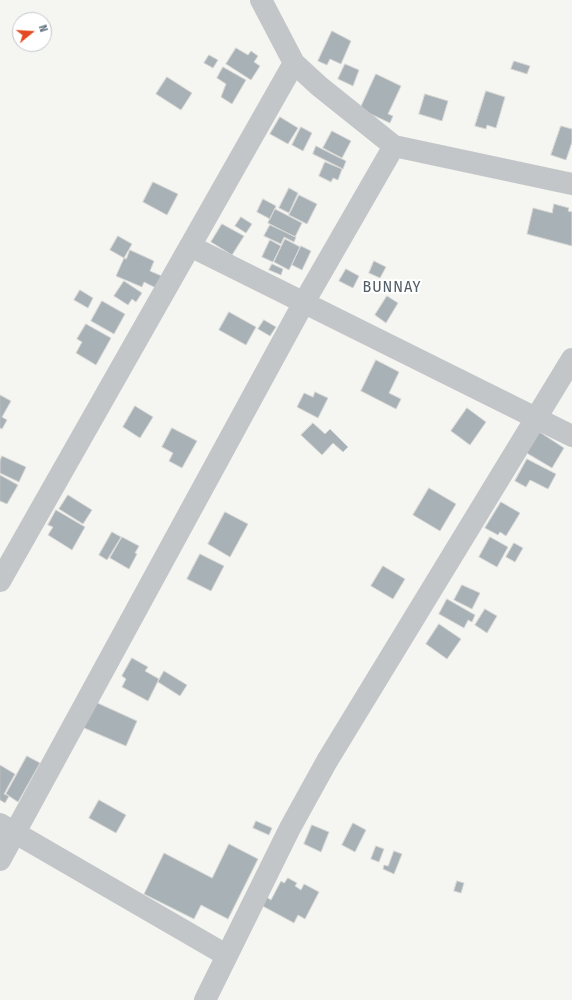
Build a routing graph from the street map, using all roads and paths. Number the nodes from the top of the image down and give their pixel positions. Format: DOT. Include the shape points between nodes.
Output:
graph roads {
  1 [pos="261,0"];
  2 [pos="294,62"];
  3 [pos="394,146"];
  4 [pos="572,184"];
  5 [pos="190,246"];
  6 [pos="303,304"];
  7 [pos="572,359"];
  8 [pos="536,418"];
  9 [pos="572,436"];
  10 [pos="0,581"];
  11 [pos="8,827"];
  12 [pos="0,860"];
  13 [pos="226,955"];
  14 [pos="205,1000"];
  1 -- 2 [label="street"];
  2 -- 3 [label="street" via="319,86"];
  2 -- 5 [label="street"];
  3 -- 4 [label="street"];
  3 -- 6 [label="street"];
  5 -- 6 [label="street"];
  5 -- 10 [label="street"];
  6 -- 8 [label="street"];
  6 -- 11 [label="street"];
  7 -- 8 [label="street"];
  8 -- 9 [label="street"];
  8 -- 13 [label="street" via="327,762 290,828"];
  11 -- 12 [label="street"];
  11 -- 13 [label="street"];
  13 -- 14 [label="street"];
}
